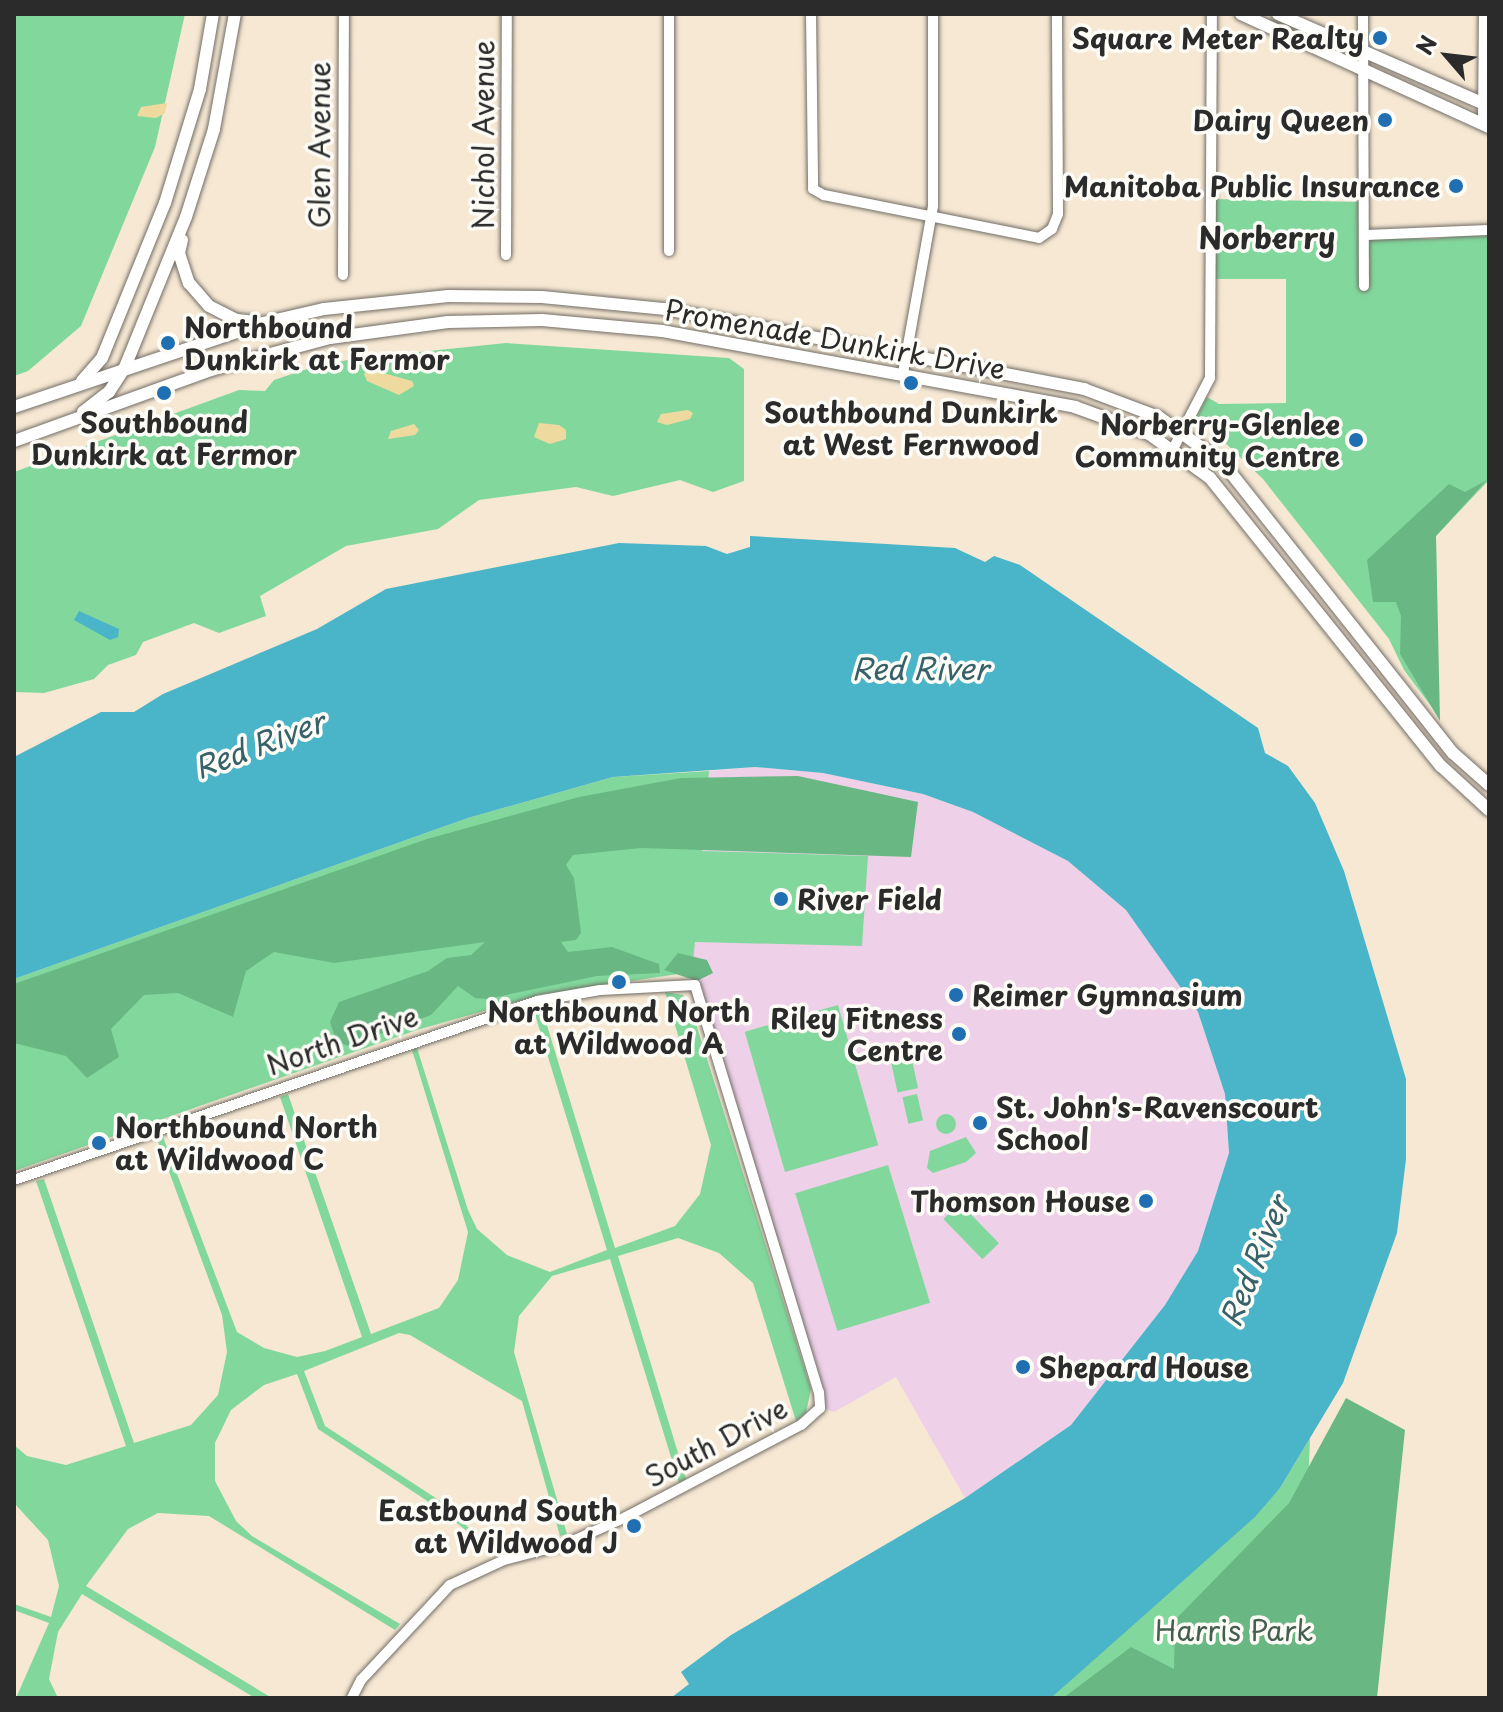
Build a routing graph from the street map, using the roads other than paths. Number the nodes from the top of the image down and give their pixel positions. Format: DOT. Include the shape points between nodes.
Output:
graph roads {
  1 [pos="213,14"];
  2 [pos="235,14"];
  3 [pos="344,14"];
  4 [pos="507,14"];
  5 [pos="669,14"];
  6 [pos="811,14"];
  7 [pos="933,14"];
  8 [pos="1057,14"];
  9 [pos="1212,14"];
  10 [pos="1241,14"];
  11 [pos="1278,14"];
  12 [pos="1363,14"];
  13 [pos="1484,14"];
  14 [pos="1363,52"];
  15 [pos="1365,71"];
  16 [pos="200,89"];
  17 [pos="218,104"];
  18 [pos="1486,105"];
  19 [pos="1486,125"];
  20 [pos="931,215"];
  21 [pos="186,217"];
  22 [pos="1489,230"];
  23 [pos="1365,235"];
  24 [pos="669,251"];
  25 [pos="506,255"];
  26 [pos="343,275"];
  27 [pos="1364,286"];
  28 [pos="535,296"];
  29 [pos="532,320"];
  30 [pos="263,323"];
  31 [pos="906,353"];
  32 [pos="125,367"];
  33 [pos="903,373"];
  34 [pos="79,384"];
  35 [pos="14,407"];
  36 [pos="74,419"];
  37 [pos="1184,432"];
  38 [pos="14,441"];
  39 [pos="1173,449"];
  40 [pos="1489,785"];
  41 [pos="1489,810"];
  42 [pos="695,985"];
  43 [pos="14,1180"];
  44 [pos="352,1698"];
  1 -- 16 [label="main road"];
  2 -- 17 [label="main road"];
  3 -- 26 [label="street, Glen Avenue"];
  4 -- 25 [label="street, Nichol Avenue"];
  5 -- 24 [label="street"];
  6 -- 20 [label="street" via="813,189"];
  7 -- 20 [label="street"];
  8 -- 20 [label="street" via="1058,214 1052,229 1039,238"];
  9 -- 37 [label="street" via="1212,353 1203,399"];
  10 -- 15 [label="main road"];
  11 -- 14 [label="main road"];
  12 -- 14 [label="street"];
  13 -- 18 [label="street"];
  14 -- 15 [label="street"];
  14 -- 18 [label="main road"];
  15 -- 19 [label="main road"];
  15 -- 23 [label="street"];
  16 -- 17 [label="main road" via="205,105"];
  16 -- 34 [label="main road" via="179,163 133,283 102,358"];
  17 -- 21 [label="main road"];
  18 -- 19 [label="street"];
  20 -- 31 [label="street"];
  21 -- 30 [label="main road" via="179,253 189,283 227,316"];
  21 -- 32 [label="main road"];
  22 -- 23 [label="street"];
  23 -- 27 [label="street"];
  28 -- 29 [label="main road"];
  28 -- 30 [label="main road, Promenade Dunkirk Drive" via="431,297 324,309"];
  28 -- 31 [label="main road, Promenade Dunkirk Drive" via="665,309"];
  29 -- 33 [label="main road, Promenade Dunkirk Drive" via="662,331"];
  29 -- 36 [label="main road, Promenade Dunkirk Drive" via="448,322 330,338 211,370"];
  30 -- 32 [label="main road, Promenade Dunkirk Drive"];
  31 -- 33 [label="street"];
  31 -- 37 [label="main road, Promenade Dunkirk Drive" via="1084,389 1122,400"];
  32 -- 34 [label="main road, Promenade Dunkirk Drive"];
  32 -- 36 [label="main road" via="109,392"];
  33 -- 39 [label="main road, Promenade Dunkirk Drive" via="1087,411"];
  34 -- 35 [label="main road, Promenade Dunkirk Drive"];
  36 -- 38 [label="main road, Promenade Dunkirk Drive"];
  37 -- 39 [label="street"];
  37 -- 40 [label="main road, Promenade Dunkirk Drive" via="1249,491 1453,753"];
  39 -- 41 [label="main road, Promenade Dunkirk Drive" via="1210,478 1441,766"];
  42 -- 43 [label="street, North Drive" via="600,990 537,1001"];
  42 -- 44 [label="street, South Drive" via="820,1408 800,1425 626,1517 450,1585 361,1680"];
}
